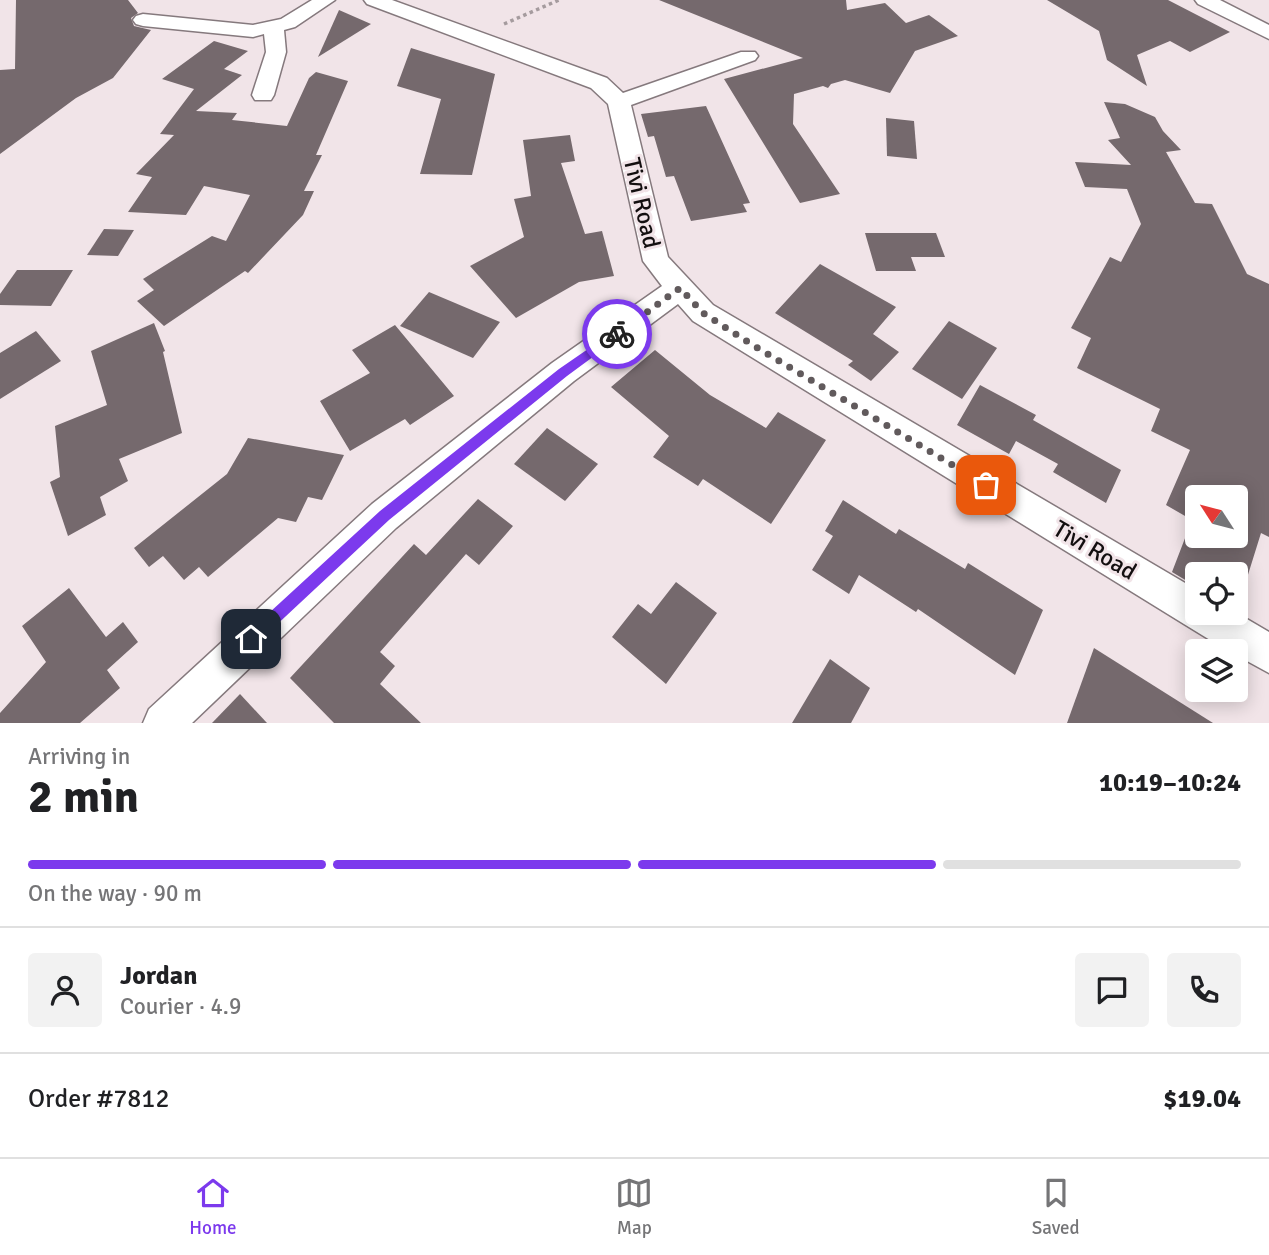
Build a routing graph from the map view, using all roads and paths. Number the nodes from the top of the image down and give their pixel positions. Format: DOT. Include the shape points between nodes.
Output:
graph roads {
  1 [pos="325,0"];
  2 [pos="374,0"];
  3 [pos="559,0"];
  4 [pos="1205,0"];
  5 [pos="142,20"];
  6 [pos="274,27"];
  7 [pos="1269,33"];
  8 [pos="474,37"];
  9 [pos="748,56"];
  10 [pos="263,95"];
  11 [pos="619,102"];
  12 [pos="680,288"];
  13 [pos="1185,604"];
  14 [pos="1220,625"];
  15 [pos="1269,654"];
  16 [pos="163,723"];
  1 -- 6 [label="street"];
  2 -- 8 [label="street"];
  3 -- 8 [label="path"];
  4 -- 7 [label="street"];
  5 -- 6 [label="street" via="253,31"];
  6 -- 10 [label="street" via="276,52"];
  8 -- 11 [label="street" via="598,83"];
  9 -- 11 [label="street"];
  11 -- 12 [label="street, Tivi Road" via="656,261"];
  12 -- 13 [label="street, Tivi Road" via="703,313 751,344"];
  12 -- 16 [label="street" via="563,372 384,516"];
  14 -- 15 [label="street, Tivi Road"];
}
